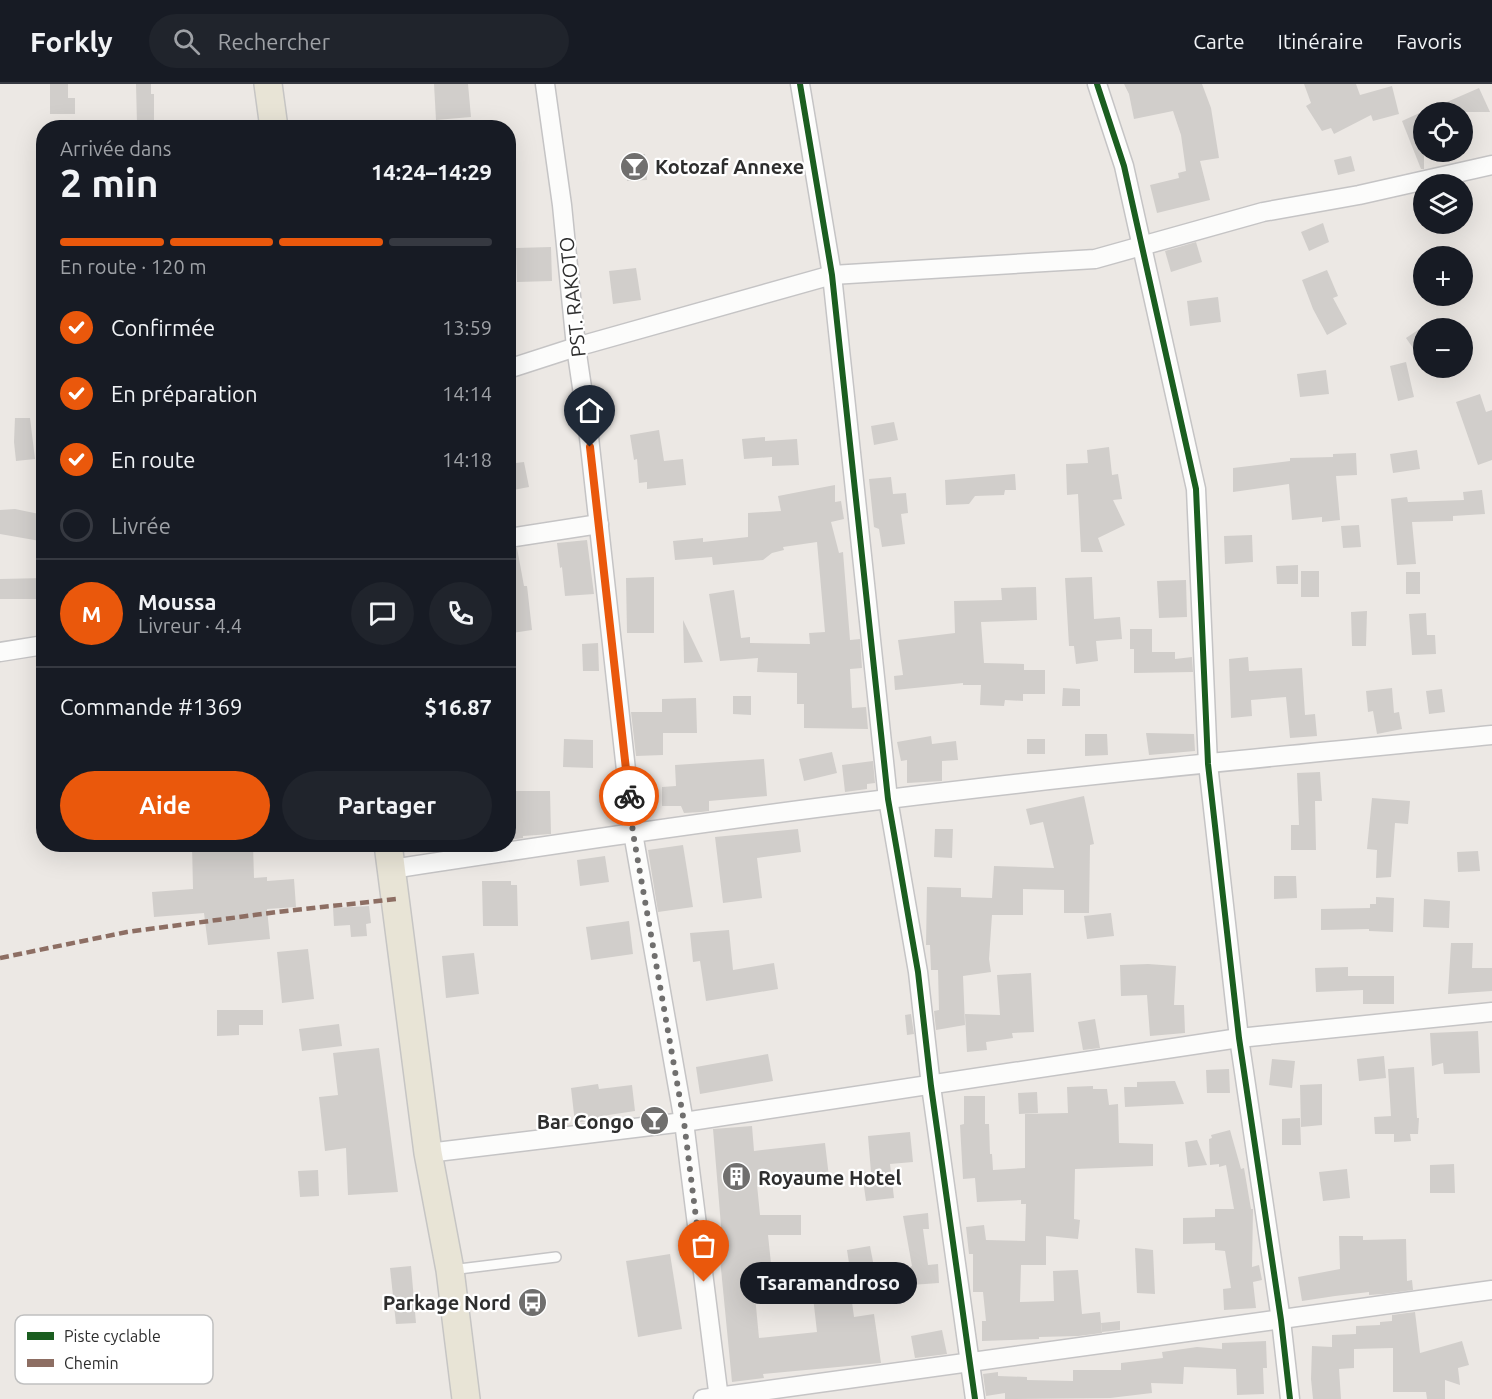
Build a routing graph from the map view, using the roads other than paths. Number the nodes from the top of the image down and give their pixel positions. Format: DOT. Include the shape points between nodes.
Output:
graph roads {
  1 [pos="268,84"];
  2 [pos="545,84"];
  3 [pos="800,84"];
  4 [pos="1097,84"];
  5 [pos="273,120"];
  6 [pos="1492,165"];
  7 [pos="1142,244"];
  8 [pos="832,275"];
  9 [pos="576,347"];
  10 [pos="516,366"];
  11 [pos="598,524"];
  12 [pos="516,537"];
  13 [pos="36,646"];
  14 [pos="0,652"];
  15 [pos="1492,735"];
  16 [pos="1208,764"];
  17 [pos="888,799"];
  18 [pos="633,833"];
  19 [pos="516,845"];
  20 [pos="441,852"];
  21 [pos="390,857"];
  22 [pos="1492,1012"];
  23 [pos="1239,1038"];
  24 [pos="931,1086"];
  25 [pos="684,1122"];
  26 [pos="428,1153"];
  27 [pos="556,1257"];
  28 [pos="450,1270"];
  29 [pos="1492,1290"];
  30 [pos="1281,1320"];
  31 [pos="970,1364"];
  32 [pos="714,1398"];
  33 [pos="466,1399"];
  34 [pos="975,1399"];
  35 [pos="1290,1399"];
  1 -- 5 [label="main road"];
  2 -- 9 [label="street, PST. RAKOTO"];
  3 -- 8 [label="street"];
  4 -- 7 [label="street" via="1124,166"];
  6 -- 7 [label="street" via="1263,212"];
  7 -- 8 [label="street" via="1095,259"];
  7 -- 16 [label="street" via="1196,489"];
  8 -- 9 [label="street"];
  8 -- 17 [label="street"];
  9 -- 10 [label="street"];
  9 -- 11 [label="street, PST. RAKOTO"];
  11 -- 12 [label="street"];
  11 -- 18 [label="street, PST. RAKOTO"];
  13 -- 14 [label="street"];
  15 -- 16 [label="street"];
  16 -- 17 [label="street"];
  16 -- 23 [label="street"];
  17 -- 18 [label="street"];
  17 -- 24 [label="street" via="918,972"];
  18 -- 19 [label="street"];
  18 -- 25 [label="street, PST. RAKOTO"];
  20 -- 21 [label="street"];
  21 -- 26 [label="main road"];
  22 -- 23 [label="street"];
  23 -- 24 [label="street"];
  23 -- 30 [label="street"];
  24 -- 25 [label="street"];
  24 -- 31 [label="street"];
  25 -- 26 [label="street"];
  25 -- 32 [label="street, PST. RAKOTO"];
  26 -- 28 [label="main road"];
  27 -- 28 [label="lane"];
  28 -- 33 [label="main road"];
  29 -- 30 [label="street"];
  30 -- 31 [label="street"];
  30 -- 35 [label="street"];
  31 -- 32 [label="street"];
  31 -- 34 [label="street"];
}
